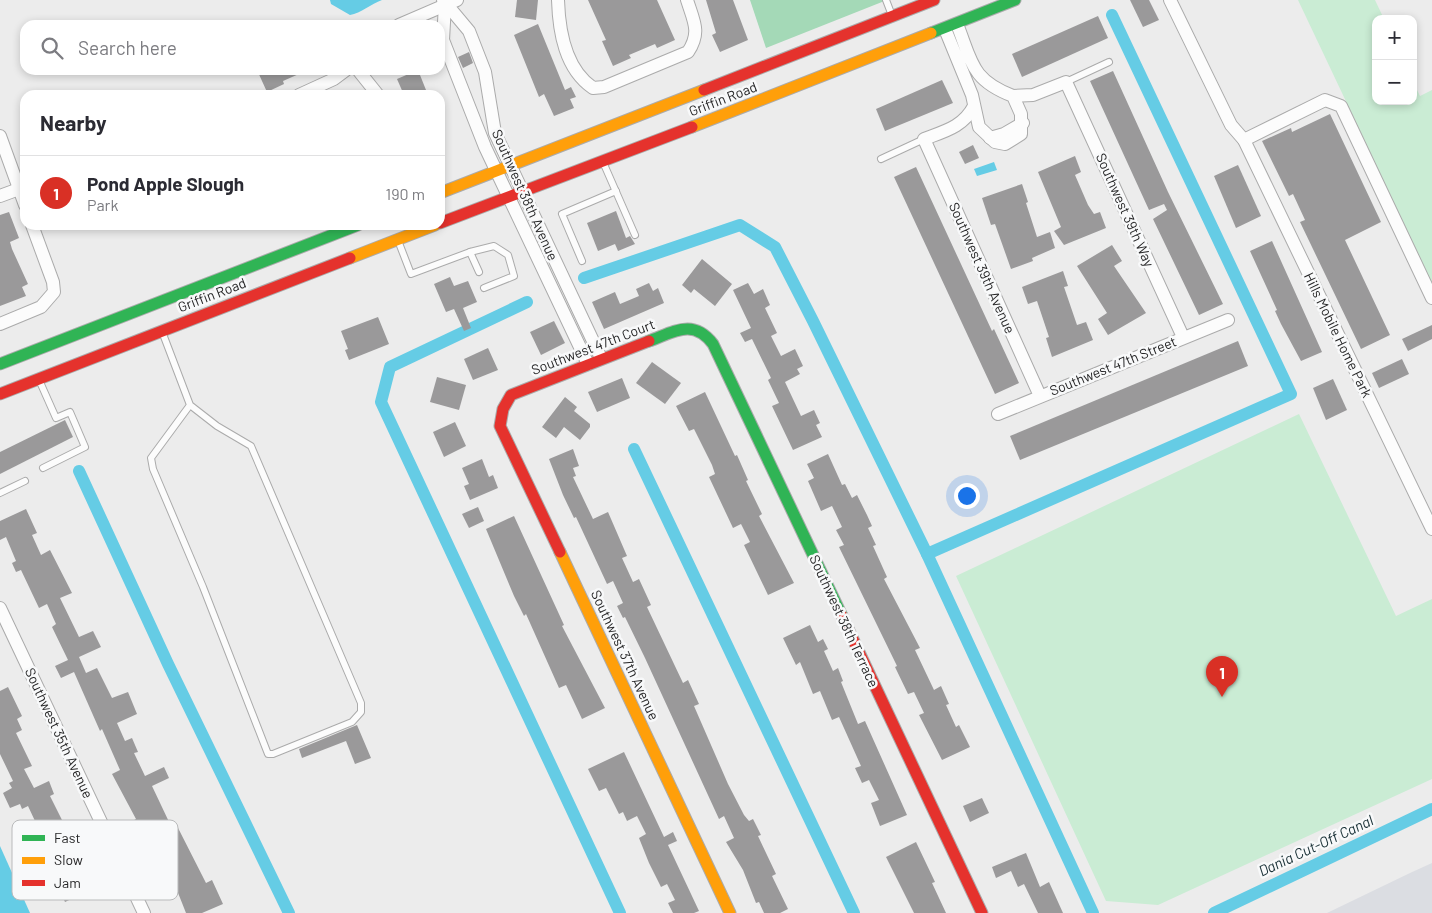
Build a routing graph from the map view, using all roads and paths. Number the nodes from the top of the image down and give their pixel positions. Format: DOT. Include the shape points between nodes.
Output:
graph roads {
  1 [pos="457,0"];
  2 [pos="558,0"];
  3 [pos="687,0"];
  4 [pos="886,0"];
  5 [pos="934,0"];
  6 [pos="1015,0"];
  7 [pos="1170,0"];
  8 [pos="444,2"];
  9 [pos="893,16"];
  10 [pos="409,20"];
  11 [pos="444,20"];
  12 [pos="951,26"];
  13 [pos="445,45"];
  14 [pos="1110,62"];
  15 [pos="339,75"];
  16 [pos="362,75"];
  17 [pos="1066,82"];
  18 [pos="310,90"];
  19 [pos="374,90"];
  20 [pos="1033,95"];
  21 [pos="1013,96"];
  22 [pos="974,106"];
  23 [pos="1022,118"];
  24 [pos="959,126"];
  25 [pos="979,127"];
  26 [pos="0,136"];
  27 [pos="924,139"];
  28 [pos="1244,140"];
  29 [pos="881,159"];
  30 [pos="602,161"];
  31 [pos="510,166"];
  32 [pos="496,172"];
  33 [pos="19,189"];
  34 [pos="445,191"];
  35 [pos="522,192"];
  36 [pos="616,192"];
  37 [pos="0,196"];
  38 [pos="508,197"];
  39 [pos="445,221"];
  40 [pos="34,230"];
  41 [pos="345,230"];
  42 [pos="422,230"];
  43 [pos="635,235"];
  44 [pos="398,239"];
  45 [pos="470,252"];
  46 [pos="582,260"];
  47 [pos="480,272"];
  48 [pos="484,288"];
  49 [pos="1432,298"];
  50 [pos="1228,320"];
  51 [pos="0,324"];
  52 [pos="162,330"];
  53 [pos="702,332"];
  54 [pos="1183,338"];
  55 [pos="601,358"];
  56 [pos="0,364"];
  57 [pos="588,364"];
  58 [pos="38,379"];
  59 [pos="0,394"];
  60 [pos="1040,396"];
  61 [pos="190,405"];
  62 [pos="503,409"];
  63 [pos="998,414"];
  64 [pos="43,468"];
  65 [pos="25,481"];
  66 [pos="0,493"];
  67 [pos="1432,529"];
  68 [pos="0,608"];
  69 [pos="100,820"];
  70 [pos="138,900"];
  71 [pos="144,913"];
  72 [pos="730,913"];
  73 [pos="982,913"];
  1 -- 8 [label="street"];
  2 -- 3 [label="street" via="562,38 576,72 593,88 604,87 688,52 696,40 696,27"];
  4 -- 9 [label="lane"];
  5 -- 9 [label="main road, Griffin Road"];
  6 -- 12 [label="main road, Griffin Road"];
  7 -- 28 [label="street, Hills Mobile Home Park" via="1231,125"];
  8 -- 10 [label="street"];
  8 -- 11 [label="street, Southwest 38th Avenue"];
  8 -- 31 [label="street, Southwest 38th Avenue" via="469,31 485,72 495,133"];
  9 -- 31 [label="main road, Griffin Road"];
  12 -- 21 [label="street" via="979,77 992,88"];
  12 -- 22 [label="street"];
  12 -- 30 [label="main road, Griffin Road"];
  13 -- 32 [label="street, Southwest 38th Avenue"];
  14 -- 17 [label="lane"];
  15 -- 18 [label="street"];
  16 -- 19 [label="street"];
  17 -- 20 [label="street"];
  17 -- 54 [label="street, Southwest 39th Way"];
  20 -- 21 [label="street"];
  20 -- 23 [label="street"];
  21 -- 23 [label="street"];
  22 -- 24 [label="street"];
  22 -- 25 [label="street"];
  23 -- 25 [label="street" via="1021,134 1005,144 999,145"];
  24 -- 25 [label="street"];
  24 -- 27 [label="street"];
  26 -- 33 [label="street"];
  27 -- 29 [label="lane"];
  27 -- 60 [label="street, Southwest 39th Avenue"];
  28 -- 49 [label="street" via="1325,100 1341,106"];
  28 -- 67 [label="street, Hills Mobile Home Park"];
  30 -- 35 [label="main road, Griffin Road"];
  30 -- 36 [label="lane"];
  31 -- 32 [label="main road, Griffin Road"];
  31 -- 35 [label="street, Southwest 38th Avenue"];
  32 -- 34 [label="main road, Griffin Road"];
  32 -- 38 [label="street, Southwest 38th Avenue"];
  33 -- 37 [label="street"];
  35 -- 38 [label="main road, Griffin Road"];
  35 -- 55 [label="street, Southwest 38th Avenue"];
  36 -- 43 [label="lane"];
  36 -- 46 [label="lane" via="562,214"];
  38 -- 39 [label="main road, Griffin Road"];
  38 -- 57 [label="street, Southwest 38th Avenue"];
  40 -- 51 [label="street" via="54,292 42,307"];
  41 -- 56 [label="main road, Griffin Road"];
  42 -- 44 [label="main road, Griffin Road"];
  44 -- 45 [label="lane" via="411,274"];
  44 -- 52 [label="main road, Griffin Road"];
  45 -- 47 [label="lane"];
  45 -- 48 [label="lane" via="494,246 508,255 514,276"];
  50 -- 54 [label="street, Southwest 47th Street"];
  52 -- 58 [label="main road, Griffin Road"];
  52 -- 61 [label="lane"];
  53 -- 55 [label="main road, Southwest 47th Court" via="683,328"];
  53 -- 73 [label="main road, Southwest 38th Terrace" via="716,349"];
  54 -- 60 [label="street, Southwest 47th Street"];
  55 -- 57 [label="main road, Southwest 47th Court"];
  57 -- 62 [label="main road, Southwest 47th Court" via="511,395"];
  58 -- 59 [label="main road, Griffin Road"];
  58 -- 64 [label="lane" via="56,418 70,412 85,447"];
  60 -- 63 [label="street, Southwest 47th Street"];
  61 -- 61 [label="lane" via="151,458 153,469 268,754 273,754 352,722 361,712 361,703 251,446"];
  62 -- 72 [label="main road, Southwest 37th Avenue" via="500,426"];
  65 -- 66 [label="lane"];
  68 -- 69 [label="street, Southwest 35th Avenue"];
  70 -- 71 [label="street, Southwest 35th Avenue"];
}
